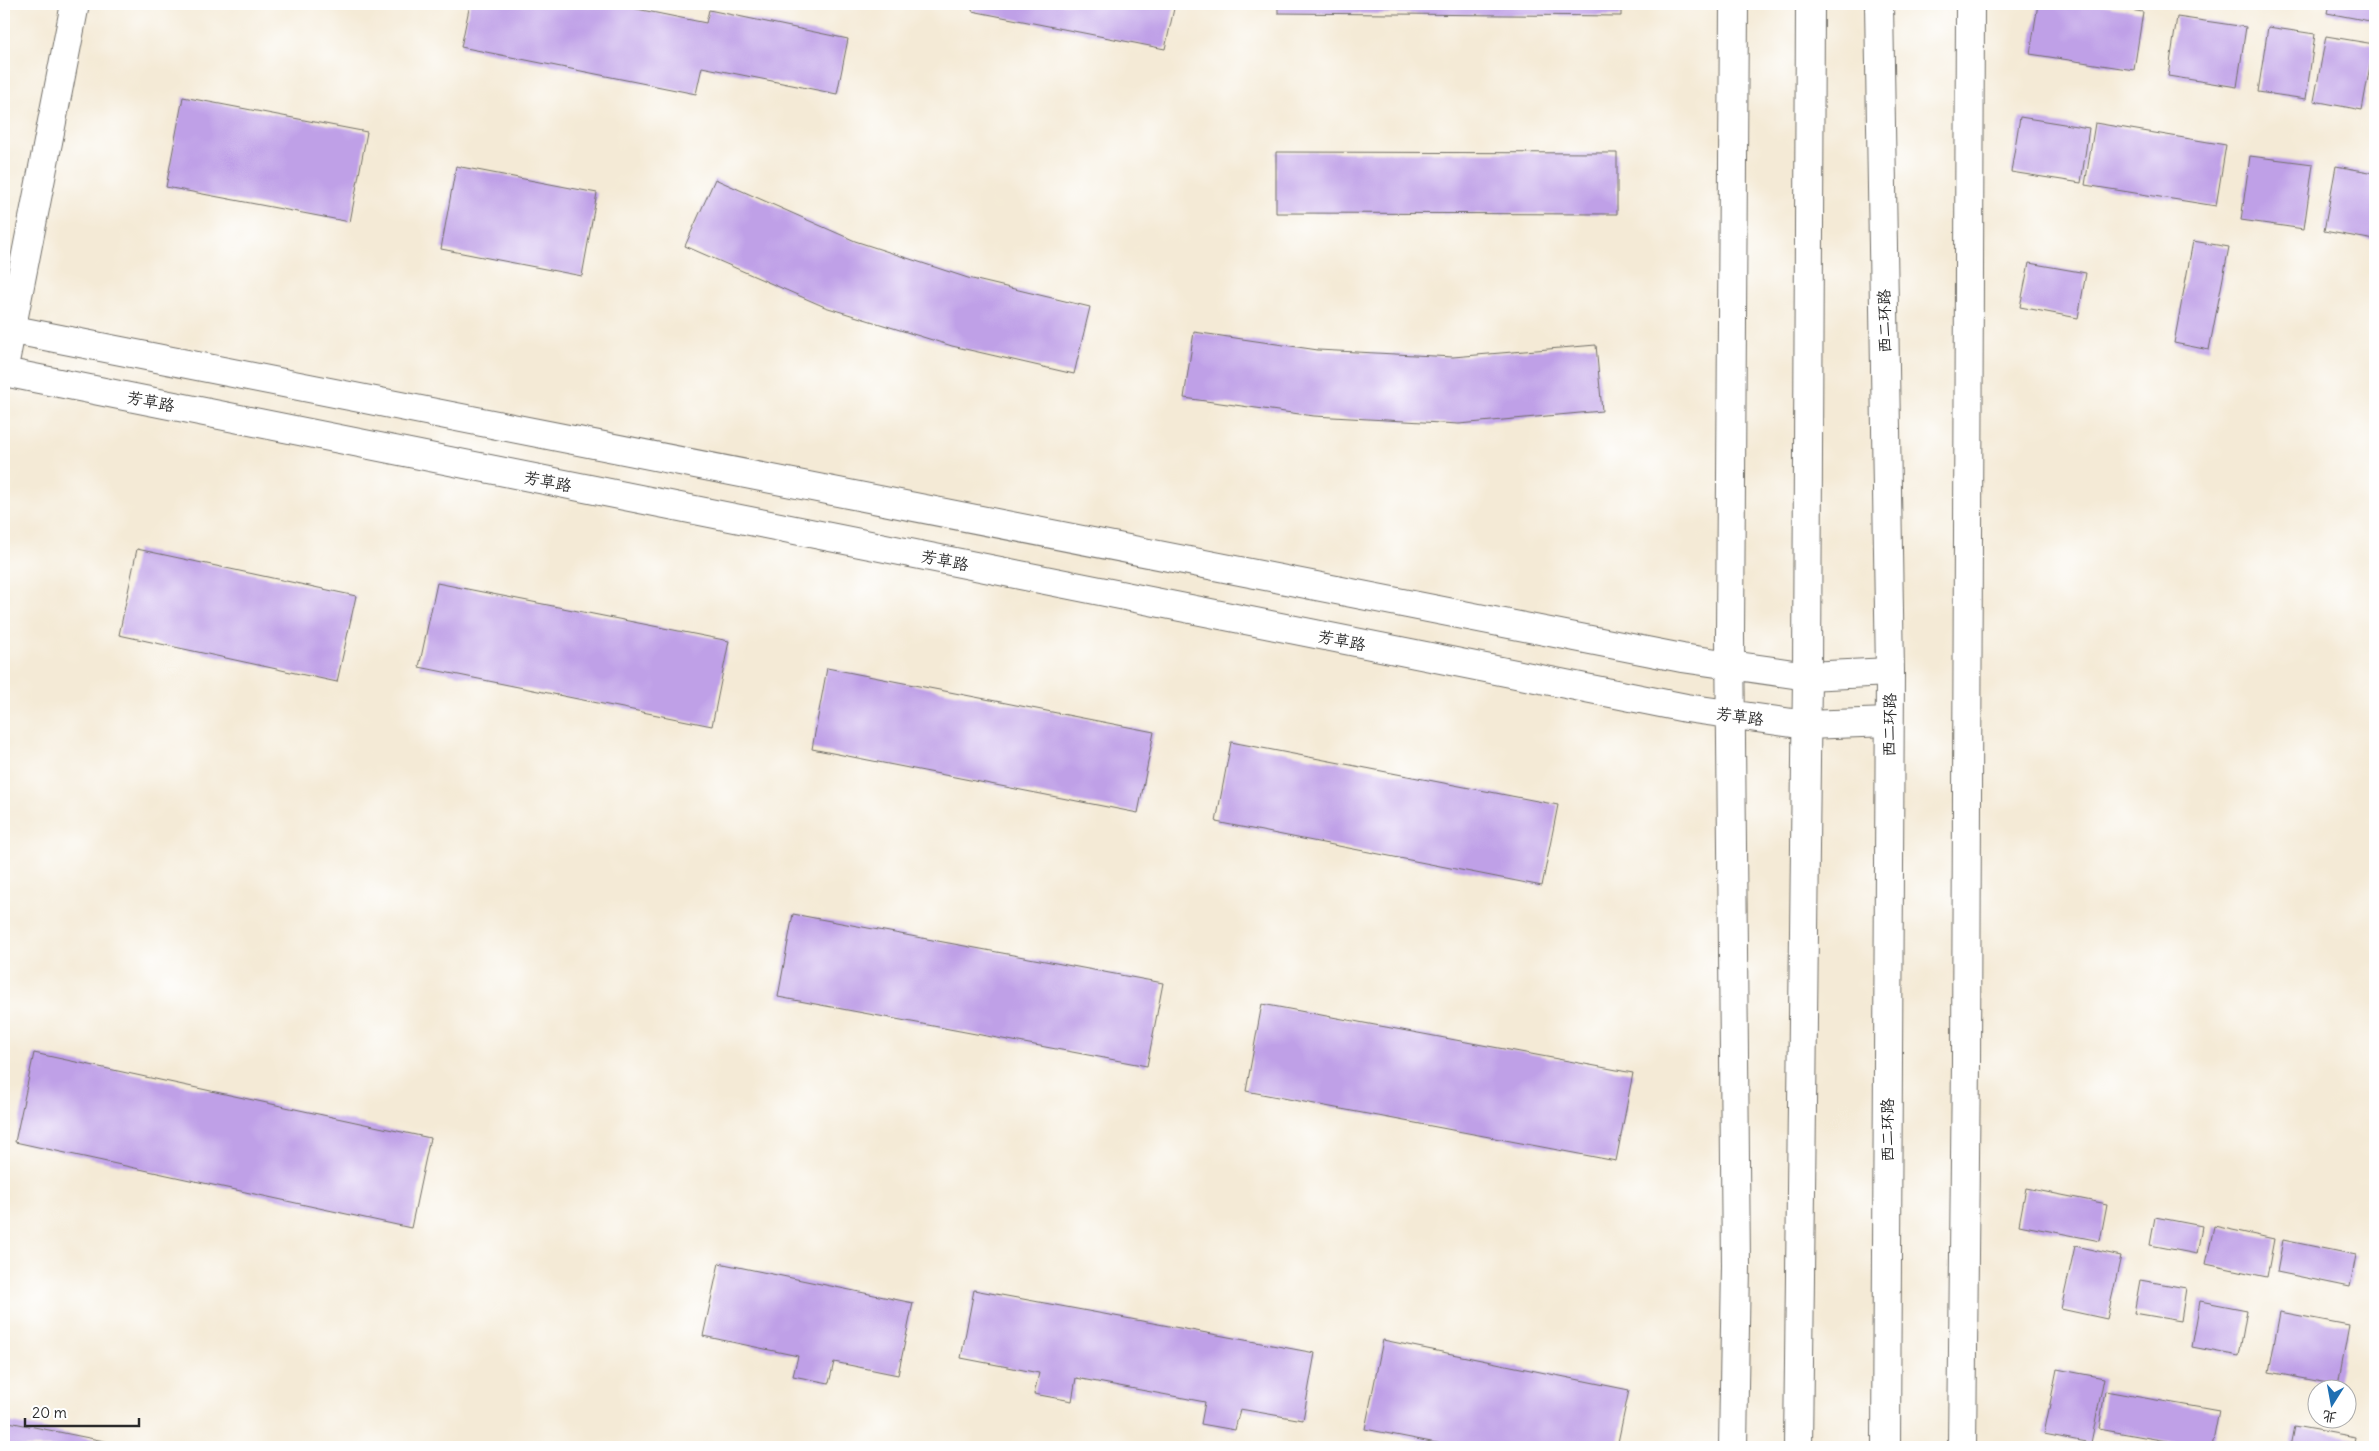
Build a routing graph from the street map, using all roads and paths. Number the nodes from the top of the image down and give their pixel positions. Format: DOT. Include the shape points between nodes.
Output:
graph roads {
  1 [pos="76,4"];
  2 [pos="1734,4"];
  3 [pos="1810,4"];
  4 [pos="1880,4"];
  5 [pos="1970,4"];
  6 [pos="8,328"];
  7 [pos="4,367"];
  8 [pos="4,372"];
  9 [pos="1731,665"];
  10 [pos="1890,672"];
  11 [pos="1807,676"];
  12 [pos="1732,715"];
  13 [pos="1889,722"];
  14 [pos="1806,725"];
  15 [pos="1733,1447"];
  16 [pos="1798,1447"];
  17 [pos="1886,1447"];
  18 [pos="1962,1447"];
  1 -- 6 [label="street"];
  2 -- 9 [label="street"];
  3 -- 11 [label="street"];
  4 -- 10 [label="street, 西二环路"];
  5 -- 18 [label="street"];
  6 -- 7 [label="street"];
  6 -- 9 [label="street" via="1682,658"];
  8 -- 12 [label="street, 芳草路" via="1666,705"];
  9 -- 11 [label="street"];
  9 -- 12 [label="street"];
  10 -- 11 [label="street"];
  10 -- 13 [label="street, 西二环路"];
  11 -- 14 [label="street"];
  12 -- 14 [label="street, 芳草路"];
  12 -- 15 [label="street" via="1736,1265"];
  13 -- 14 [label="street, 芳草路"];
  13 -- 17 [label="street, 西二环路"];
  14 -- 16 [label="street"];
}
